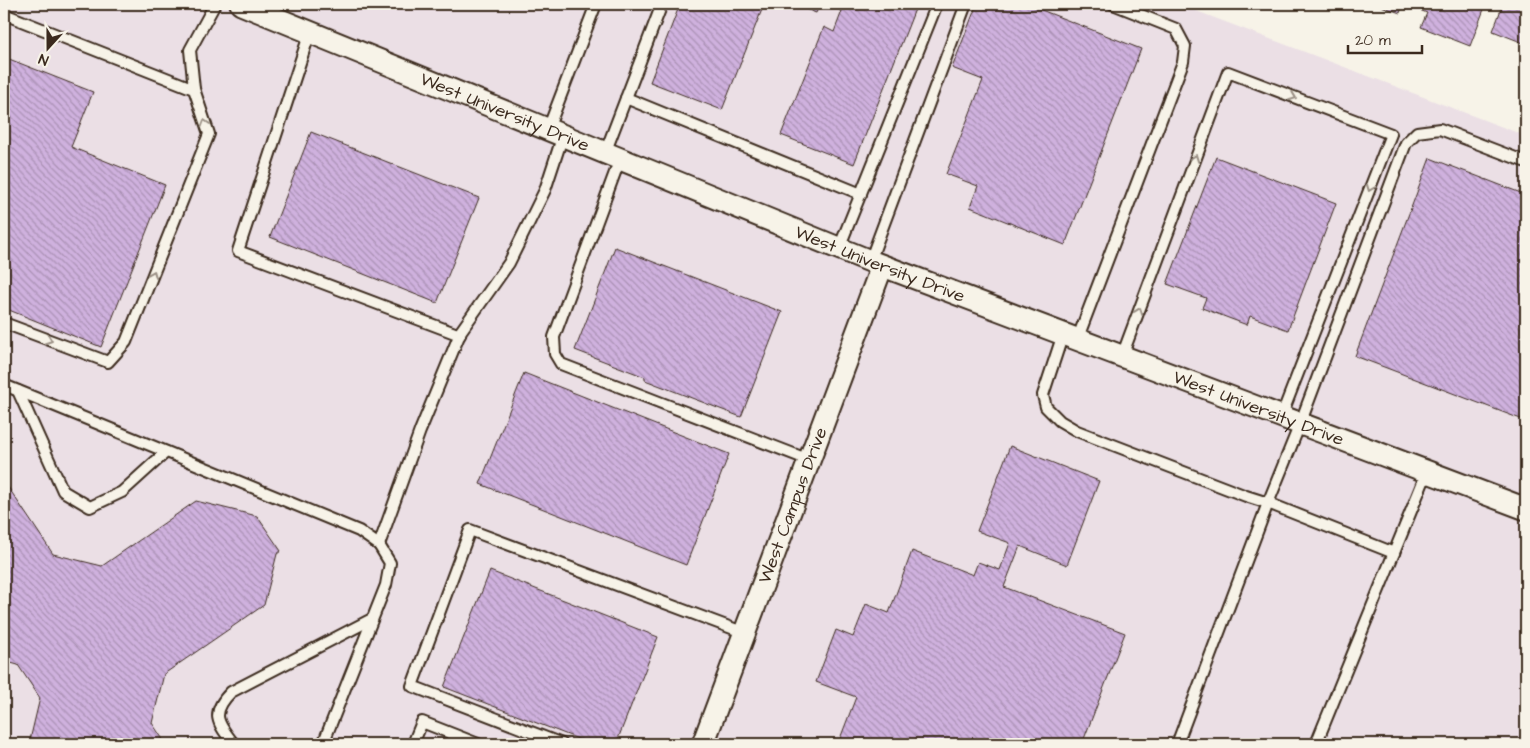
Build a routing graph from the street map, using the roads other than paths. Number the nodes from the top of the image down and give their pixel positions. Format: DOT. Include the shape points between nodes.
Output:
graph roads {
  1 [pos="215,4"];
  2 [pos="241,4"];
  3 [pos="596,4"];
  4 [pos="662,4"];
  5 [pos="937,4"];
  6 [pos="966,4"];
  7 [pos="1113,4"];
  8 [pos="4,14"];
  9 [pos="310,32"];
  10 [pos="194,89"];
  11 [pos="626,98"];
  12 [pos="556,132"];
  13 [pos="612,156"];
  14 [pos="1526,162"];
  15 [pos="861,194"];
  16 [pos="839,248"];
  17 [pos="876,264"];
  18 [pos="4,323"];
  19 [pos="460,335"];
  20 [pos="1070,337"];
  21 [pos="1122,356"];
  22 [pos="4,385"];
  23 [pos="18,391"];
  24 [pos="1290,420"];
  25 [pos="166,452"];
  26 [pos="809,460"];
  27 [pos="1427,472"];
  28 [pos="1268,502"];
  29 [pos="1526,509"];
  30 [pos="379,545"];
  31 [pos="1394,554"];
  32 [pos="372,619"];
  33 [pos="744,633"];
  34 [pos="234,744"];
  35 [pos="323,744"];
  36 [pos="413,744"];
  37 [pos="478,744"];
  38 [pos="562,744"];
  39 [pos="703,744"];
  40 [pos="1177,744"];
  41 [pos="1316,744"];
  1 -- 10 [label="lane" via="190,50"];
  2 -- 9 [label="street, West University Drive"];
  3 -- 12 [label="lane"];
  4 -- 11 [label="lane"];
  5 -- 15 [label="lane"];
  6 -- 17 [label="lane"];
  7 -- 20 [label="lane" via="1176,29 1185,46 1183,62"];
  8 -- 10 [label="lane"];
  9 -- 12 [label="street, West University Drive"];
  9 -- 19 [label="lane" via="238,251"];
  18 -- 10 [label="lane, one-way" via="108,362 126,342 209,134"];
  11 -- 13 [label="lane"];
  11 -- 15 [label="lane"];
  12 -- 13 [label="street, West University Drive"];
  12 -- 19 [label="lane" via="545,190 509,263"];
  13 -- 16 [label="street, West University Drive"];
  13 -- 26 [label="lane" via="554,337 555,354 561,364"];
  14 -- 24 [label="lane" via="1440,129 1417,132 1406,143"];
  15 -- 16 [label="lane"];
  16 -- 17 [label="street, West University Drive"];
  17 -- 20 [label="street, West University Drive"];
  17 -- 26 [label="street, West Campus Drive"];
  19 -- 30 [label="lane" via="420,431"];
  20 -- 21 [label="street, West University Drive"];
  20 -- 28 [label="lane" via="1043,395 1046,407 1060,420 1077,431"];
  21 -- 24 [label="street, West University Drive"];
  21 -- 24 [label="lane, one-way" via="1228,72 1237,75 1390,134"];
  22 -- 23 [label="lane"];
  23 -- 25 [label="lane"];
  23 -- 25 [label="lane" via="63,491 90,507 122,492"];
  24 -- 27 [label="street, West University Drive"];
  24 -- 28 [label="lane"];
  25 -- 30 [label="lane" via="359,531"];
  26 -- 33 [label="street, West Campus Drive"];
  27 -- 29 [label="street, West University Drive"];
  27 -- 31 [label="lane"];
  28 -- 31 [label="lane"];
  28 -- 40 [label="lane"];
  30 -- 32 [label="lane" via="390,563 386,585"];
  31 -- 41 [label="lane"];
  32 -- 34 [label="lane" via="231,692 220,702 218,716 220,727"];
  32 -- 35 [label="lane"];
  33 -- 38 [label="lane" via="470,530 412,686"];
  33 -- 39 [label="street, West Campus Drive"];
  36 -- 37 [label="lane" via="422,722"];
}
